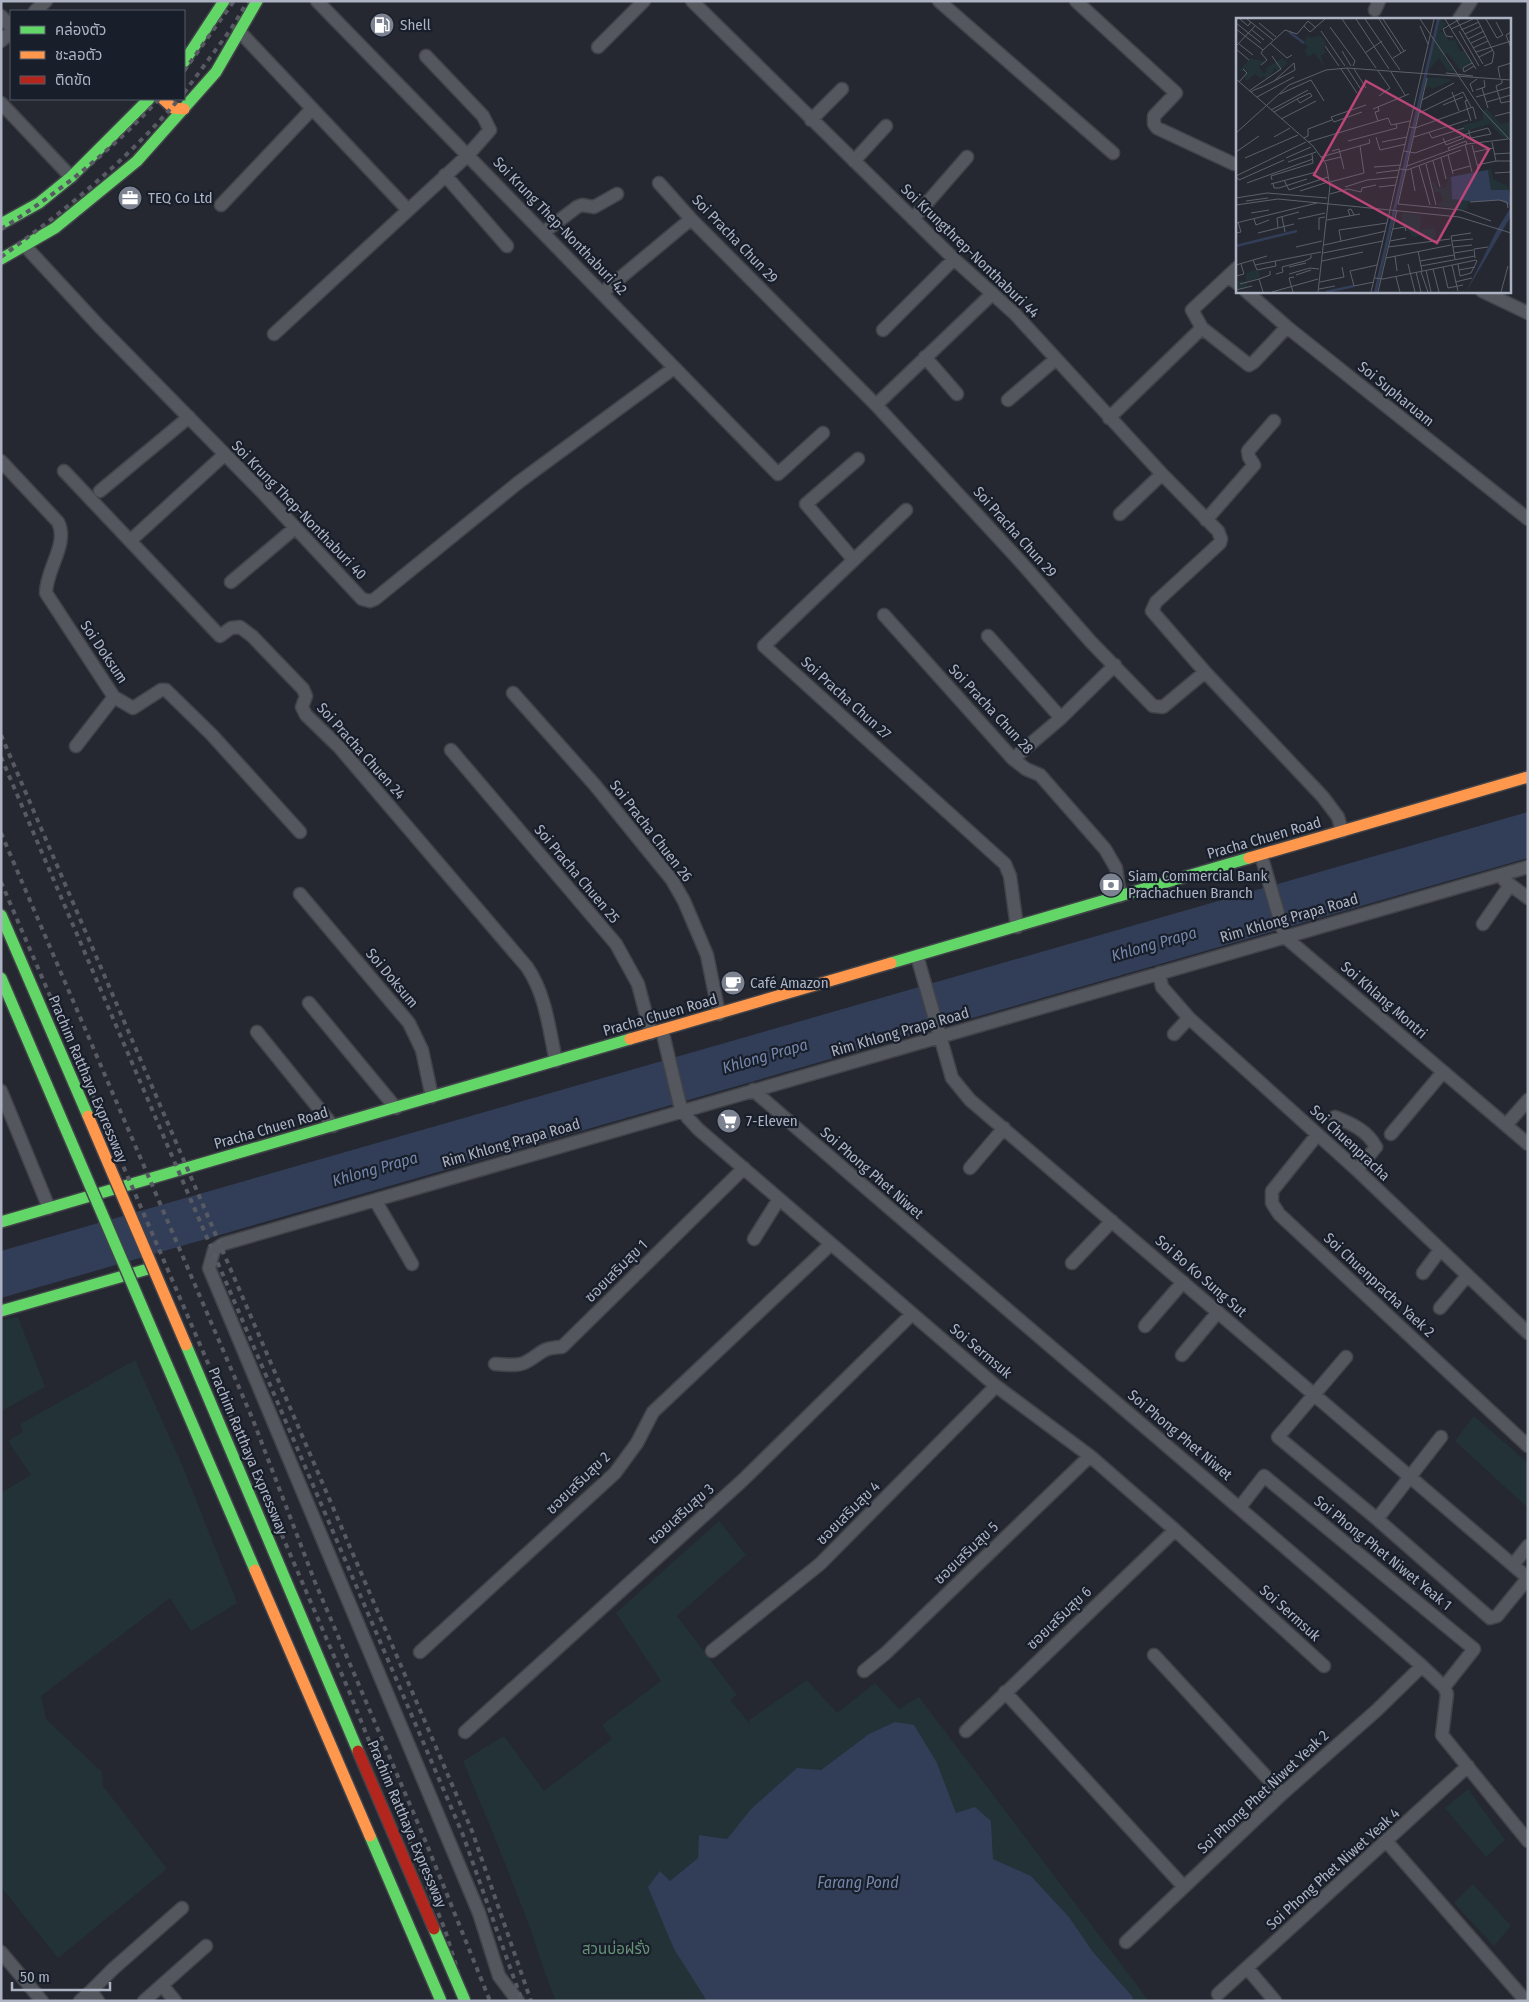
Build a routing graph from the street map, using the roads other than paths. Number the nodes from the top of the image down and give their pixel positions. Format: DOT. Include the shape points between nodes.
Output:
graph roads {
  1 [pos="46,1"];
  2 [pos="224,1"];
  3 [pos="257,1"];
  4 [pos="317,1"];
  5 [pos="644,1"];
  6 [pos="692,1"];
  7 [pos="939,1"];
  8 [pos="1076,1"];
  9 [pos="1470,1"];
  10 [pos="36,10"];
  11 [pos="1,16"];
  12 [pos="1460,18"];
  13 [pos="10,26"];
  14 [pos="239,32"];
  15 [pos="598,47"];
  16 [pos="426,56"];
  17 [pos="185,61"];
  18 [pos="842,90"];
  19 [pos="148,100"];
  20 [pos="164,100"];
  21 [pos="1,103"];
  22 [pos="312,108"];
  23 [pos="184,109"];
  24 [pos="811,120"];
  25 [pos="886,126"];
  26 [pos="468,154"];
  27 [pos="1114,154"];
  28 [pos="967,157"];
  29 [pos="854,162"];
  30 [pos="1234,164"];
  31 [pos="445,175"];
  32 [pos="71,177"];
  33 [pos="659,184"];
  34 [pos="617,194"];
  35 [pos="221,205"];
  36 [pos="408,210"];
  37 [pos="691,219"];
  38 [pos="914,219"];
  39 [pos="3,220"];
  40 [pos="544,232"];
  41 [pos="25,246"];
  42 [pos="507,246"];
  43 [pos="1,259"];
  44 [pos="954,259"];
  45 [pos="1235,276"];
  46 [pos="1247,292"];
  47 [pos="1484,292"];
  48 [pos="602,293"];
  49 [pos="992,294"];
  50 [pos="1528,313"];
  51 [pos="1287,327"];
  52 [pos="1202,328"];
  53 [pos="883,330"];
  54 [pos="274,334"];
  55 [pos="925,357"];
  56 [pos="1056,359"];
  57 [pos="674,368"];
  58 [pos="957,394"];
  59 [pos="1008,400"];
  60 [pos="876,405"];
  61 [pos="189,417"];
  62 [pos="1109,418"];
  63 [pos="1274,421"];
  64 [pos="822,433"];
  65 [pos="224,455"];
  66 [pos="858,459"];
  67 [pos="1,461"];
  68 [pos="64,472"];
  69 [pos="1162,474"];
  70 [pos="100,491"];
  71 [pos="906,510"];
  72 [pos="1120,514"];
  73 [pos="1528,519"];
  74 [pos="1206,520"];
  75 [pos="295,528"];
  76 [pos="130,542"];
  77 [pos="853,558"];
  78 [pos="231,582"];
  79 [pos="884,615"];
  80 [pos="988,636"];
  81 [pos="1115,665"];
  82 [pos="1205,672"];
  83 [pos="513,693"];
  84 [pos="114,697"];
  85 [pos="1061,718"];
  86 [pos="76,746"];
  87 [pos="451,750"];
  88 [pos="1013,759"];
  89 [pos="1528,777"];
  90 [pos="1342,831"];
  91 [pos="300,832"];
  92 [pos="1261,855"];
  93 [pos="1528,867"];
  94 [pos="1498,876"];
  95 [pos="1510,885"];
  96 [pos="300,894"];
  97 [pos="1120,896"];
  98 [pos="1528,898"];
  99 [pos="1,915"];
  100 [pos="1483,924"];
  101 [pos="1016,927"];
  102 [pos="1283,934"];
  103 [pos="917,956"];
  104 [pos="1159,973"];
  105 [pos="1,978"];
  106 [pos="1,998"];
  107 [pos="309,1003"];
  108 [pos="719,1014"];
  109 [pos="1189,1018"];
  110 [pos="256,1032"];
  111 [pos="657,1032"];
  112 [pos="1174,1034"];
  113 [pos="939,1036"];
  114 [pos="556,1061"];
  115 [pos="1443,1072"];
  116 [pos="753,1090"];
  117 [pos="1,1092"];
  118 [pos="432,1097"];
  119 [pos="1528,1100"];
  120 [pos="396,1108"];
  121 [pos="681,1108"];
  122 [pos="1335,1117"];
  123 [pos="1506,1125"];
  124 [pos="332,1126"];
  125 [pos="1004,1128"];
  126 [pos="1391,1134"];
  127 [pos="1317,1135"];
  128 [pos="1528,1144"];
  129 [pos="744,1168"];
  130 [pos="970,1168"];
  131 [pos="1357,1170"];
  132 [pos="86,1198"];
  133 [pos="780,1199"];
  134 [pos="375,1200"];
  135 [pos="49,1208"];
  136 [pos="1112,1221"];
  137 [pos="1,1222"];
  138 [pos="754,1238"];
  139 [pos="831,1244"];
  140 [pos="1440,1250"];
  141 [pos="1072,1263"];
  142 [pos="412,1264"];
  143 [pos="148,1269"];
  144 [pos="1423,1273"];
  145 [pos="1467,1276"];
  146 [pos="1183,1282"];
  147 [pos="1440,1308"];
  148 [pos="1,1311"];
  149 [pos="1218,1312"];
  150 [pos="912,1314"];
  151 [pos="1145,1326"];
  152 [pos="1528,1333"];
  153 [pos="1182,1355"];
  154 [pos="1346,1356"];
  155 [pos="495,1364"];
  156 [pos="996,1386"];
  157 [pos="1314,1394"];
  158 [pos="1441,1437"];
  159 [pos="1528,1446"];
  160 [pos="1090,1456"];
  161 [pos="1410,1476"];
  162 [pos="1240,1507"];
  163 [pos="1377,1518"];
  164 [pos="1175,1530"];
  165 [pos="1528,1546"];
  166 [pos="1513,1564"];
  167 [pos="1528,1578"];
  168 [pos="712,1651"];
  169 [pos="420,1652"];
  170 [pos="1154,1654"];
  171 [pos="1324,1666"];
  172 [pos="1422,1666"];
  173 [pos="864,1671"];
  174 [pos="1444,1687"];
  175 [pos="1005,1692"];
  176 [pos="966,1731"];
  177 [pos="466,1732"];
  178 [pos="1468,1766"];
  179 [pos="1282,1794"];
  180 [pos="1528,1841"];
  181 [pos="1387,1842"];
  182 [pos="1184,1887"];
  183 [pos="182,1908"];
  184 [pos="1126,1942"];
  185 [pos="206,1946"];
  186 [pos="1,1952"];
  187 [pos="1247,1968"];
  188 [pos="162,1985"];
  189 [pos="1218,1994"];
  190 [pos="95,1996"];
  191 [pos="42,2001"];
  192 [pos="80,2001"];
  193 [pos="144,2001"];
  194 [pos="175,2001"];
  195 [pos="441,2001"];
  196 [pos="465,2001"];
  197 [pos="518,2001"];
  198 [pos="1275,2001"];
  199 [pos="1526,2001"];
  1 -- 10 [label="street"];
  2 -- 17 [label="main road"];
  3 -- 14 [label="main road"];
  4 -- 26 [label="street, Soi Krung Thep-Nonthaburi 42"];
  5 -- 15 [label="street"];
  6 -- 24 [label="street, Soi Krungthrep-Nonthaburi 44"];
  7 -- 27 [label="street"];
  8 -- 30 [label="street" via="1176,93 1154,116 1157,128"];
  9 -- 12 [label="street"];
  11 -- 13 [label="street"];
  14 -- 22 [label="street"];
  14 -- 23 [label="main road" via="216,72"];
  16 -- 26 [label="street" via="488,124 490,130 487,135"];
  18 -- 24 [label="street"];
  19 -- 32 [label="main road"];
  20 -- 23 [label="main road" via="173,108"];
  21 -- 32 [label="street"];
  22 -- 35 [label="street"];
  22 -- 36 [label="street"];
  23 -- 41 [label="main road" via="137,161 54,228"];
  24 -- 29 [label="street, Soi Krungthrep-Nonthaburi 44"];
  25 -- 29 [label="street"];
  26 -- 31 [label="street"];
  26 -- 40 [label="street, Soi Krung Thep-Nonthaburi 42"];
  28 -- 38 [label="street"];
  29 -- 38 [label="street, Soi Krungthrep-Nonthaburi 44"];
  31 -- 36 [label="street"];
  31 -- 42 [label="street"];
  32 -- 39 [label="main road" via="39,203"];
  33 -- 37 [label="street, Soi Pracha Chun 29"];
  34 -- 40 [label="street" via="594,206 582,205"];
  36 -- 54 [label="street"];
  37 -- 48 [label="street"];
  37 -- 60 [label="street, Soi Pracha Chun 29"];
  38 -- 44 [label="street, Soi Krungthrep-Nonthaburi 44"];
  40 -- 48 [label="street, Soi Krung Thep-Nonthaburi 42"];
  41 -- 43 [label="main road"];
  41 -- 61 [label="street, Soi Krung Thep-Nonthaburi 40"];
  44 -- 49 [label="street, Soi Krungthrep-Nonthaburi 44"];
  44 -- 53 [label="street"];
  45 -- 52 [label="street" via="1192,310"];
  46 -- 51 [label="street, Soi Supharuam"];
  47 -- 50 [label="street"];
  48 -- 57 [label="street, Soi Krung Thep-Nonthaburi 42"];
  49 -- 55 [label="street"];
  49 -- 56 [label="street, Soi Krungthrep-Nonthaburi 44" via="1016,314"];
  51 -- 52 [label="street" via="1249,365"];
  51 -- 73 [label="street, Soi Supharuam"];
  52 -- 62 [label="street"];
  55 -- 58 [label="street"];
  55 -- 60 [label="street"];
  56 -- 59 [label="street"];
  56 -- 62 [label="street, Soi Krungthrep-Nonthaburi 44"];
  57 -- 64 [label="street, Soi Krung Thep-Nonthaburi 42" via="778,474"];
  57 -- 75 [label="street, Soi Krung Thep-Nonthaburi 40" via="532,473 370,601 362,599"];
  60 -- 81 [label="street, Soi Pracha Chun 29"];
  61 -- 65 [label="street, Soi Krung Thep-Nonthaburi 40"];
  61 -- 70 [label="street"];
  62 -- 69 [label="street, Soi Krungthrep-Nonthaburi 44"];
  63 -- 74 [label="street" via="1248,451 1254,465"];
  65 -- 75 [label="street, Soi Krung Thep-Nonthaburi 40"];
  65 -- 76 [label="street"];
  66 -- 77 [label="street" via="806,504"];
  67 -- 84 [label="street, Soi Doksum" via="58,522 62,531 61,541 48,576 46,593"];
  68 -- 76 [label="street, Soi Pracha Chuen 24"];
  69 -- 72 [label="street"];
  69 -- 74 [label="street, Soi Krungthrep-Nonthaburi 44"];
  71 -- 77 [label="street, Soi Pracha Chun 27"];
  74 -- 82 [label="street, Soi Krungthrep-Nonthaburi 44" via="1218,531 1220,543 1156,602 1152,611"];
  75 -- 78 [label="street"];
  76 -- 114 [label="street, Soi Pracha Chuen 24" via="220,636 231,628 240,627 303,689 306,696 302,707 306,715 339,747 536,980"];
  77 -- 101 [label="street, Soi Pracha Chun 27" via="764,646 1004,864 1010,876"];
  79 -- 88 [label="street, Soi Pracha Chun 28"];
  80 -- 85 [label="street"];
  81 -- 82 [label="street, Soi Pracha Chun 29" via="1153,706 1159,708"];
  81 -- 85 [label="street"];
  82 -- 90 [label="street" via="1323,797 1338,817"];
  83 -- 108 [label="street, Soi Pracha Chuen 26" via="594,784 672,880 707,955"];
  84 -- 86 [label="street"];
  84 -- 91 [label="street, Soi Doksum" via="133,708 166,690 212,735"];
  85 -- 88 [label="street"];
  87 -- 111 [label="street, Soi Pracha Chuen 25" via="616,944 638,984"];
  88 -- 97 [label="street, Soi Pracha Chun 28" via="1040,775 1105,849 1116,868"];
  89 -- 90 [label="main road, Pracha Chuen Road"];
  90 -- 92 [label="main road, Pracha Chuen Road"];
  92 -- 97 [label="main road, Pracha Chuen Road"];
  92 -- 102 [label="street"];
  93 -- 94 [label="street, Rim Khlong Prapa Road"];
  94 -- 95 [label="street"];
  94 -- 102 [label="street, Rim Khlong Prapa Road"];
  95 -- 98 [label="street"];
  95 -- 100 [label="street"];
  96 -- 118 [label="street, Soi Doksum" via="410,1023 422,1050"];
  97 -- 101 [label="main road, Pracha Chuen Road"];
  99 -- 196 [label="main road, Prachim Ratthaya Expressway, bridge"];
  101 -- 103 [label="main road, Pracha Chuen Road"];
  102 -- 104 [label="street, Rim Khlong Prapa Road"];
  102 -- 115 [label="street, Soi Khlang Montri"];
  103 -- 108 [label="main road, Pracha Chuen Road"];
  103 -- 113 [label="street, Soi Bo Ko Sung Sut"];
  104 -- 109 [label="street, Soi Chuenpracha" via="1162,987"];
  104 -- 113 [label="street, Rim Khlong Prapa Road"];
  105 -- 195 [label="main road, bridge"];
  106 -- 132 [label="main road"];
  107 -- 120 [label="street"];
  108 -- 111 [label="main road, Pracha Chuen Road"];
  109 -- 112 [label="street"];
  109 -- 127 [label="street, Soi Chuenpracha"];
  110 -- 124 [label="street"];
  111 -- 114 [label="main road, Pracha Chuen Road"];
  111 -- 121 [label="street, Soi Sermsuk" via="668,1057"];
  113 -- 116 [label="street, Rim Khlong Prapa Road"];
  113 -- 125 [label="street, Soi Bo Ko Sung Sut" via="952,1078 970,1100"];
  114 -- 118 [label="main road, Pracha Chuen Road"];
  115 -- 123 [label="street, Soi Khlang Montri"];
  115 -- 126 [label="street"];
  116 -- 121 [label="street, Rim Khlong Prapa Road"];
  116 -- 162 [label="street, Soi Phong Phet Niwet" via="954,1266"];
  117 -- 135 [label="street"];
  118 -- 120 [label="main road, Pracha Chuen Road"];
  119 -- 123 [label="street"];
  120 -- 124 [label="main road, Pracha Chuen Road"];
  121 -- 129 [label="street, Soi Sermsuk" via="698,1129"];
  121 -- 134 [label="street, Rim Khlong Prapa Road"];
  122 -- 131 [label="street" via="1356,1126 1376,1147"];
  123 -- 128 [label="street, Soi Khlang Montri"];
  124 -- 132 [label="main road, Pracha Chuen Road"];
  125 -- 130 [label="street"];
  125 -- 136 [label="street, Soi Bo Ko Sung Sut"];
  127 -- 131 [label="street, Soi Chuenpracha"];
  127 -- 159 [label="street, Soi Chuenpracha Yaek 2" via="1272,1191 1272,1203 1286,1221"];
  129 -- 133 [label="street, Soi Sermsuk"];
  129 -- 155 [label="street, ซอยเสริมสุข 1" via="562,1347 544,1349 527,1362"];
  131 -- 140 [label="street, Soi Chuenpracha"];
  132 -- 135 [label="main road, Pracha Chuen Road"];
  133 -- 138 [label="street"];
  133 -- 139 [label="street, Soi Sermsuk"];
  134 -- 142 [label="street"];
  134 -- 197 [label="street, Rim Khlong Prapa Road" via="223,1244 214,1250 209,1268 478,1913 499,1976"];
  135 -- 137 [label="main road, Pracha Chuen Road"];
  136 -- 141 [label="street"];
  136 -- 146 [label="street, Soi Bo Ko Sung Sut"];
  139 -- 150 [label="street, Soi Sermsuk"];
  139 -- 169 [label="street, ซอยเสริมสุข 2" via="653,1412 638,1443 615,1473"];
  140 -- 144 [label="street"];
  140 -- 145 [label="street, Soi Chuenpracha"];
  143 -- 148 [label="main road"];
  145 -- 147 [label="street"];
  145 -- 152 [label="street, Soi Chuenpracha"];
  146 -- 149 [label="street, Soi Bo Ko Sung Sut"];
  146 -- 151 [label="street"];
  149 -- 153 [label="street"];
  149 -- 157 [label="street, Soi Bo Ko Sung Sut"];
  150 -- 156 [label="street, Soi Sermsuk"];
  150 -- 177 [label="street, ซอยเสริมสุข 3" via="743,1480"];
  154 -- 157 [label="street"];
  156 -- 160 [label="street, Soi Sermsuk"];
  156 -- 168 [label="street, ซอยเสริมสุข 4" via="820,1564"];
  157 -- 161 [label="street, Soi Bo Ko Sung Sut"];
  157 -- 163 [label="street" via="1278,1437"];
  158 -- 161 [label="street"];
  160 -- 164 [label="street, Soi Sermsuk"];
  160 -- 173 [label="street, ซอยเสริมสุข 5" via="886,1654"];
  161 -- 163 [label="street"];
  161 -- 166 [label="street, Soi Bo Ko Sung Sut"];
  162 -- 172 [label="street, Soi Phong Phet Niwet"];
  162 -- 174 [label="street, Soi Phong Phet Niwet Yeak 1" via="1264,1476 1474,1650"];
  163 -- 167 [label="street" via="1490,1618 1497,1616"];
  164 -- 171 [label="street, Soi Sermsuk"];
  164 -- 175 [label="street, ซอยเสริมสุข 6"];
  165 -- 166 [label="street"];
  166 -- 167 [label="street, Soi Bo Ko Sung Sut"];
  170 -- 179 [label="street"];
  172 -- 174 [label="street, Soi Phong Phet Niwet"];
  172 -- 179 [label="street, Soi Phong Phet Niwet Yeak 2"];
  174 -- 178 [label="street" via="1447,1694 1442,1735"];
  175 -- 176 [label="street, ซอยเสริมสุข 6"];
  175 -- 182 [label="street"];
  178 -- 180 [label="street"];
  178 -- 181 [label="street, Soi Phong Phet Niwet Yeak 4"];
  179 -- 182 [label="street, Soi Phong Phet Niwet Yeak 2"];
  181 -- 187 [label="street, Soi Phong Phet Niwet Yeak 4"];
  181 -- 199 [label="street"];
  182 -- 184 [label="street, Soi Phong Phet Niwet Yeak 2"];
  183 -- 190 [label="street" via="113,1969"];
  185 -- 188 [label="street"];
  186 -- 191 [label="street"];
  187 -- 189 [label="street, Soi Phong Phet Niwet Yeak 4"];
  187 -- 198 [label="street"];
  188 -- 193 [label="street"];
  188 -- 194 [label="street"];
  190 -- 192 [label="street"];
}
